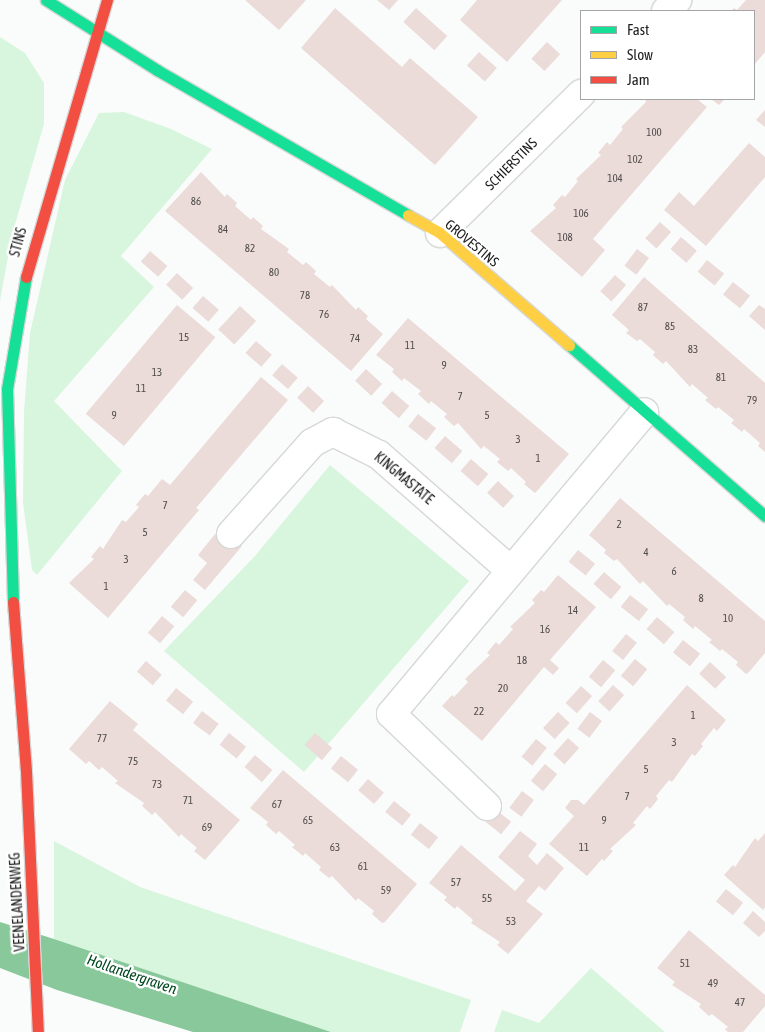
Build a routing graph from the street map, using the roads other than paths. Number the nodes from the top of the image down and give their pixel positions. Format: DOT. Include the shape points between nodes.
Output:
graph roads {
  1 [pos="46,0"];
  2 [pos="108,0"];
  3 [pos="677,0"];
  4 [pos="667,10"];
  5 [pos="95,32"];
  6 [pos="580,95"];
  7 [pos="440,233"];
  8 [pos="644,412"];
  9 [pos="765,516"];
  10 [pos="231,534"];
  11 [pos="510,570"];
  12 [pos="26,771"];
  13 [pos="487,806"];
  14 [pos="38,1032"];
  1 -- 5 [label="street, GROVESTINS"];
  2 -- 5 [label="street, STINS"];
  3 -- 4 [label="street"];
  5 -- 7 [label="street, GROVESTINS"];
  5 -- 12 [label="street, STINS" via="28,263 8,389 14,597"];
  6 -- 7 [label="street, SCHIERSTINS"];
  7 -- 8 [label="street, GROVESTINS"];
  8 -- 9 [label="street, GROVESTINS"];
  8 -- 11 [label="street"];
  10 -- 11 [label="street, KINGMASTATE" via="312,443 333,432 379,455"];
  11 -- 13 [label="street" via="392,714"];
  12 -- 14 [label="street, VEENELANDENWEG"];
}
